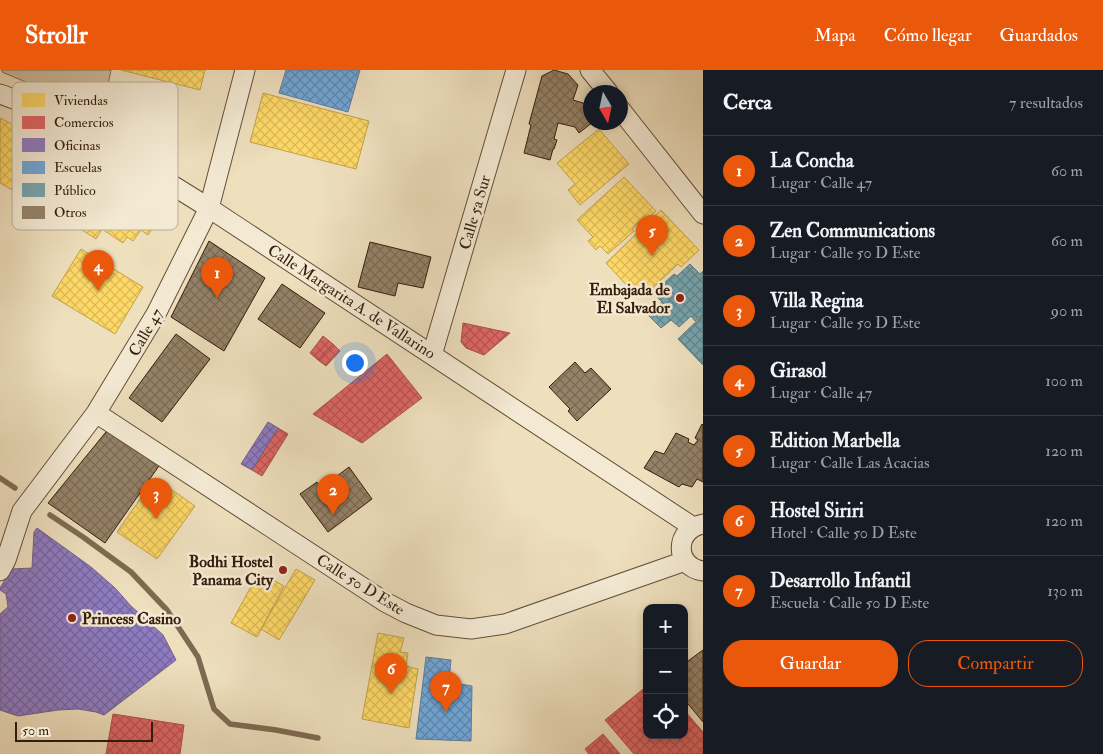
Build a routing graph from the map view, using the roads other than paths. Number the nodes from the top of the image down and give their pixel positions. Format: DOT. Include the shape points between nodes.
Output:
graph roads {
  1 [pos="245,70"];
  2 [pos="516,70"];
  3 [pos="590,70"];
  4 [pos="602,85"];
  5 [pos="0,94"];
  6 [pos="12,98"];
  7 [pos="628,118"];
  8 [pos="178,189"];
  9 [pos="209,208"];
  10 [pos="703,214"];
  11 [pos="432,355"];
  12 [pos="96,413"];
  13 [pos="698,525"];
  14 [pos="685,562"];
  15 [pos="0,571"];
  16 [pos="703,571"];
  1 -- 9 [label="street, Calle 47"];
  2 -- 11 [label="street, Calle 5a Sur"];
  3 -- 4 [label="street"];
  5 -- 6 [label="street, Calle Margarita A. de Vallarino"];
  7 -- 10 [label="street"];
  8 -- 9 [label="street, Calle Margarita A. de Vallarino"];
  9 -- 11 [label="street, Calle Margarita A. de Vallarino"];
  9 -- 12 [label="street, Calle 47" via="156,314"];
  11 -- 13 [label="street, Calle Margarita A. de Vallarino"];
  12 -- 14 [label="street, Calle 50 D Este" via="385,602 436,624 471,629 505,624"];
  12 -- 15 [label="street, Calle 47" via="22,511"];
  13 -- 14 [label="street" via="683,538 681,546"];
  14 -- 16 [label="street"];
}
